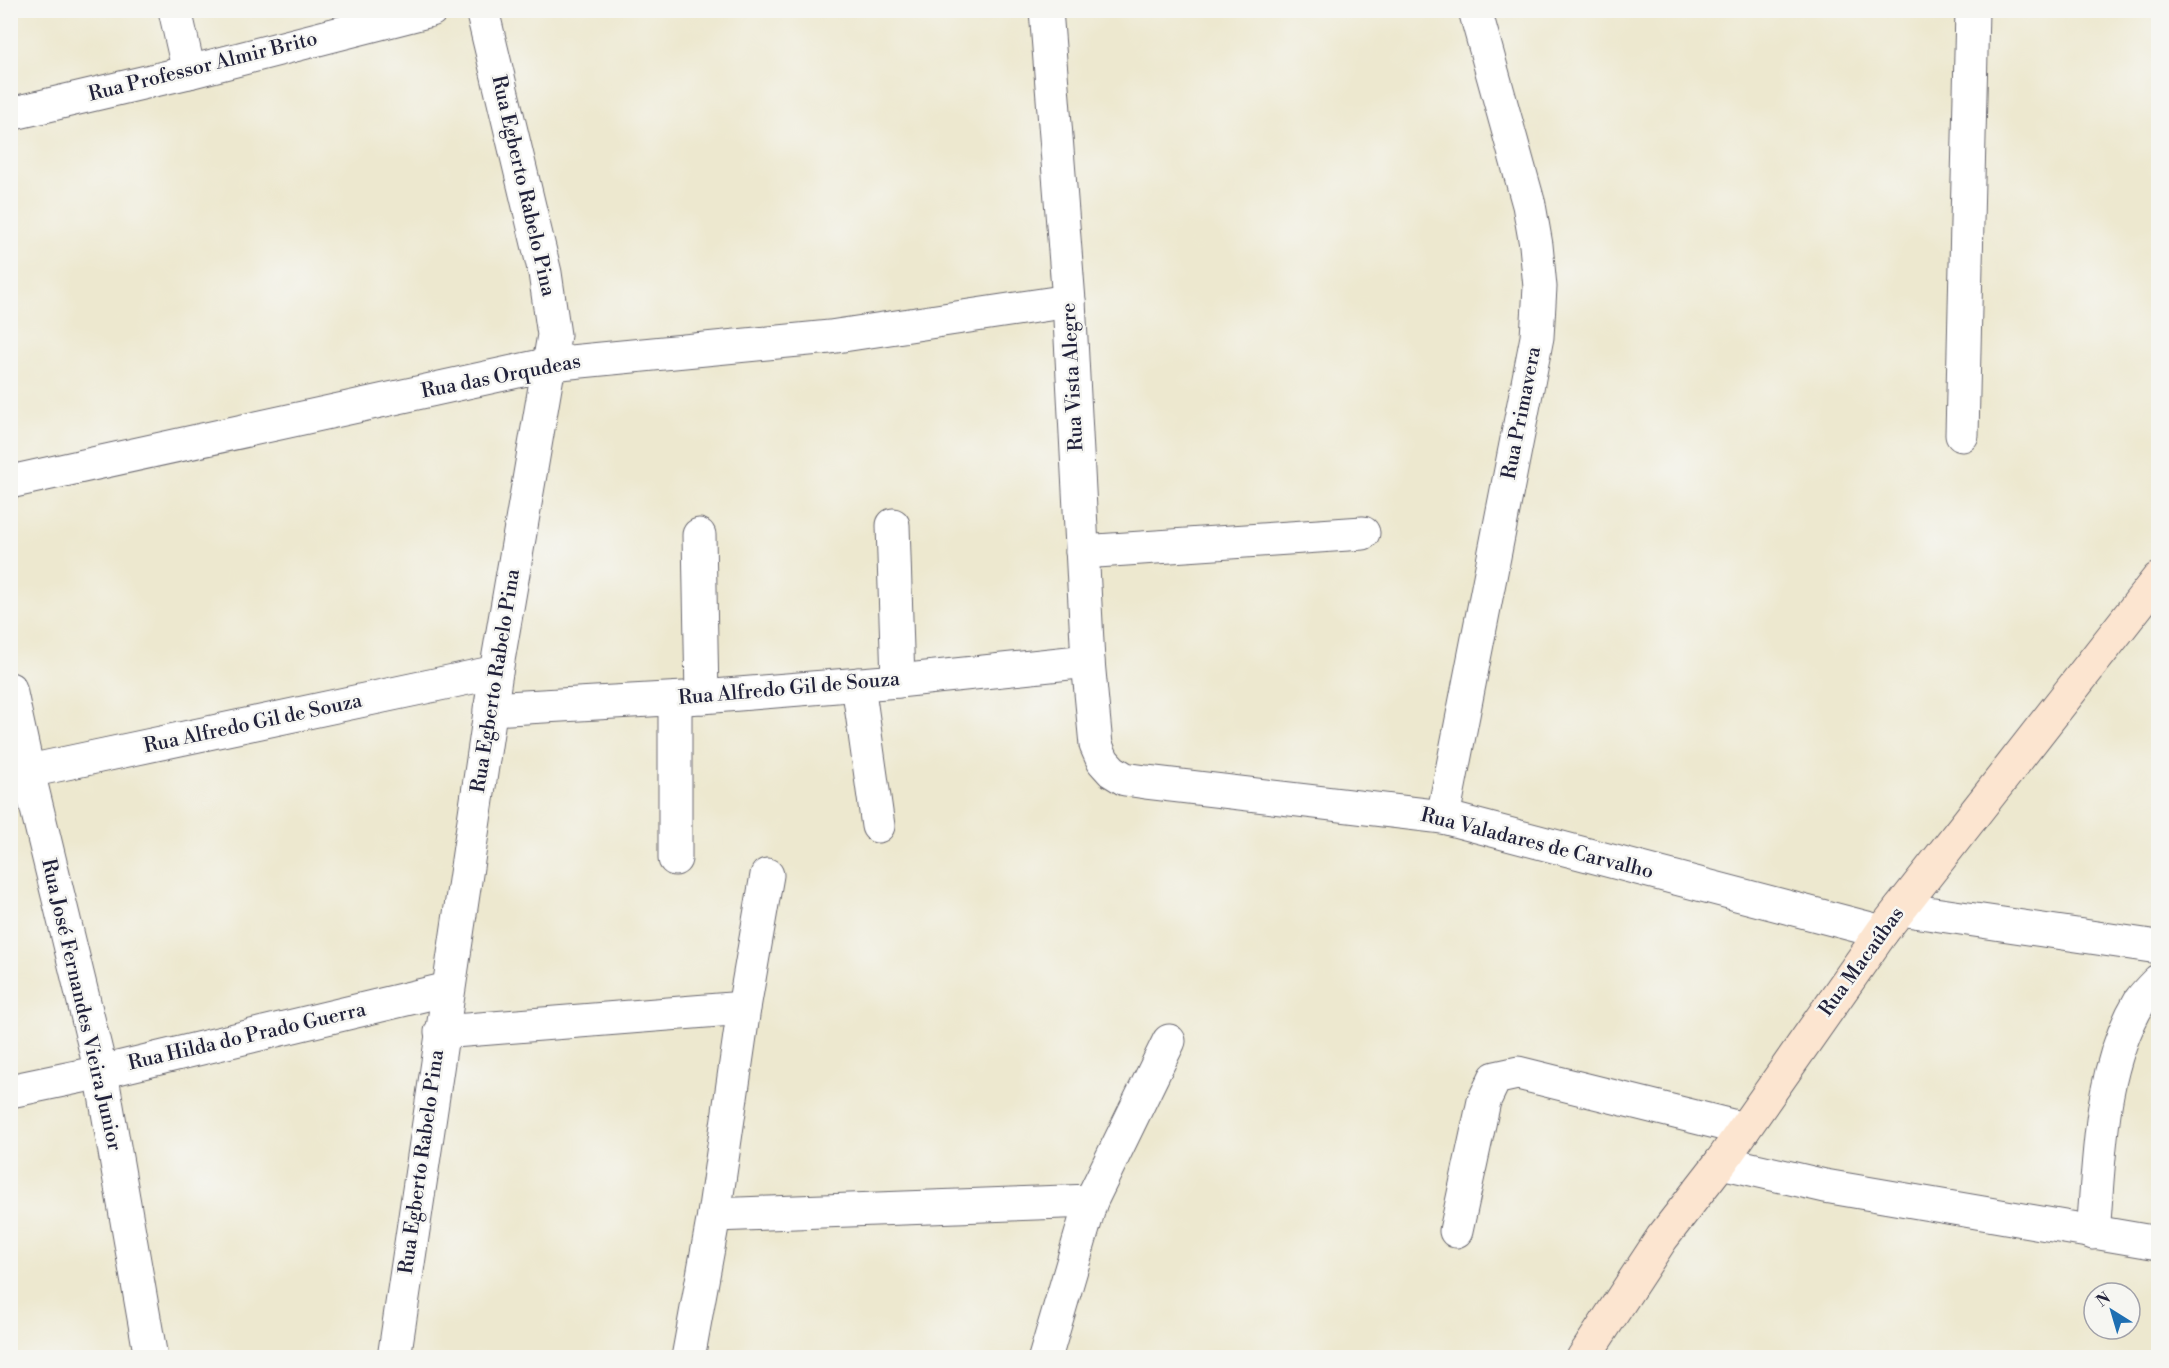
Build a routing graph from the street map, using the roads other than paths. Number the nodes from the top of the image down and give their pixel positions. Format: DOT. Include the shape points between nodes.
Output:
graph roads {
  1 [pos="175,10"];
  2 [pos="431,10"];
  3 [pos="482,10"];
  4 [pos="1046,10"];
  5 [pos="1475,10"];
  6 [pos="1972,10"];
  7 [pos="189,72"];
  8 [pos="10,114"];
  9 [pos="1069,301"];
  10 [pos="550,364"];
  11 [pos="1962,435"];
  12 [pos="10,482"];
  13 [pos="893,525"];
  14 [pos="1364,533"];
  15 [pos="699,535"];
  16 [pos="1082,552"];
  17 [pos="2157,582"];
  18 [pos="1088,661"];
  19 [pos="496,672"];
  20 [pos="898,681"];
  21 [pos="858,684"];
  22 [pos="10,688"];
  23 [pos="689,698"];
  24 [pos="490,709"];
  25 [pos="1096,745"];
  26 [pos="19,774"];
  27 [pos="1443,817"];
  28 [pos="878,826"];
  29 [pos="675,859"];
  30 [pos="767,874"];
  31 [pos="1891,920"];
  32 [pos="2158,947"];
  33 [pos="2158,981"];
  34 [pos="448,989"];
  35 [pos="744,1008"];
  36 [pos="441,1032"];
  37 [pos="1169,1041"];
  38 [pos="100,1072"];
  39 [pos="10,1091"];
  40 [pos="1743,1129"];
  41 [pos="1721,1162"];
  42 [pos="1091,1201"];
  43 [pos="714,1215"];
  44 [pos="1456,1231"];
  45 [pos="2093,1233"];
  46 [pos="2158,1243"];
  47 [pos="151,1358"];
  48 [pos="394,1358"];
  49 [pos="688,1358"];
  50 [pos="1045,1358"];
  51 [pos="1583,1358"];
  1 -- 7 [label="street"];
  2 -- 7 [label="street, Rua Professor Almir Brito"];
  3 -- 10 [label="street, Rua Egberto Rabelo Pina" via="545,273 554,335"];
  4 -- 9 [label="street, Rua Vista Alegre"];
  5 -- 27 [label="street, Rua Primavera" via="1529,205 1539,287 1537,337"];
  6 -- 11 [label="street"];
  7 -- 8 [label="street, Rua Professor Almir Brito"];
  9 -- 10 [label="street, Rua das Orqudeas" via="830,337"];
  9 -- 16 [label="street, Rua Vista Alegre"];
  10 -- 12 [label="street, Rua das Orqudeas"];
  10 -- 19 [label="street, Rua Egberto Rabelo Pina"];
  13 -- 20 [label="street"];
  14 -- 16 [label="street"];
  15 -- 23 [label="street"];
  16 -- 18 [label="street, Rua Vista Alegre"];
  17 -- 31 [label="street, Rua Macaúbas"];
  18 -- 20 [label="street, Rua Alfredo Gil de Souza"];
  18 -- 25 [label="street, Rua Vista Alegre"];
  19 -- 24 [label="street, Rua Egberto Rabelo Pina"];
  19 -- 26 [label="street, Rua Alfredo Gil de Souza"];
  20 -- 21 [label="street, Rua Alfredo Gil de Souza"];
  21 -- 23 [label="street, Rua Alfredo Gil de Souza"];
  21 -- 28 [label="street"];
  22 -- 26 [label="street, Rua José Fernandes Vieira Junior"];
  23 -- 24 [label="street, Rua Alfredo Gil de Souza"];
  23 -- 29 [label="street"];
  24 -- 34 [label="street, Rua Egberto Rabelo Pina"];
  25 -- 27 [label="street, Rua Valadares de Carvalho" via="1103,761 1125,778"];
  26 -- 38 [label="street, Rua José Fernandes Vieira Junior"];
  27 -- 31 [label="street, Rua Valadares de Carvalho"];
  30 -- 35 [label="street"];
  31 -- 32 [label="street, Rua Valadares de Carvalho"];
  31 -- 40 [label="street, Rua Macaúbas"];
  33 -- 45 [label="street" via="2141,999 2123,1036 2108,1090"];
  34 -- 36 [label="street, Rua Egberto Rabelo Pina"];
  34 -- 38 [label="street, Rua Hilda do Prado Guerra"];
  35 -- 36 [label="street"];
  35 -- 43 [label="street"];
  36 -- 48 [label="street, Rua Egberto Rabelo Pina"];
  37 -- 42 [label="street"];
  38 -- 39 [label="street, Rua Hilda do Prado Guerra"];
  38 -- 47 [label="street, Rua José Fernandes Vieira Junior"];
  40 -- 41 [label="street, Rua Macaúbas"];
  40 -- 44 [label="street" via="1518,1073 1495,1078 1484,1101"];
  41 -- 45 [label="street" via="1825,1186"];
  41 -- 51 [label="street, Rua Macaúbas" via="1662,1238"];
  42 -- 43 [label="street"];
  42 -- 50 [label="street"];
  43 -- 49 [label="street"];
  45 -- 46 [label="street"];
}
